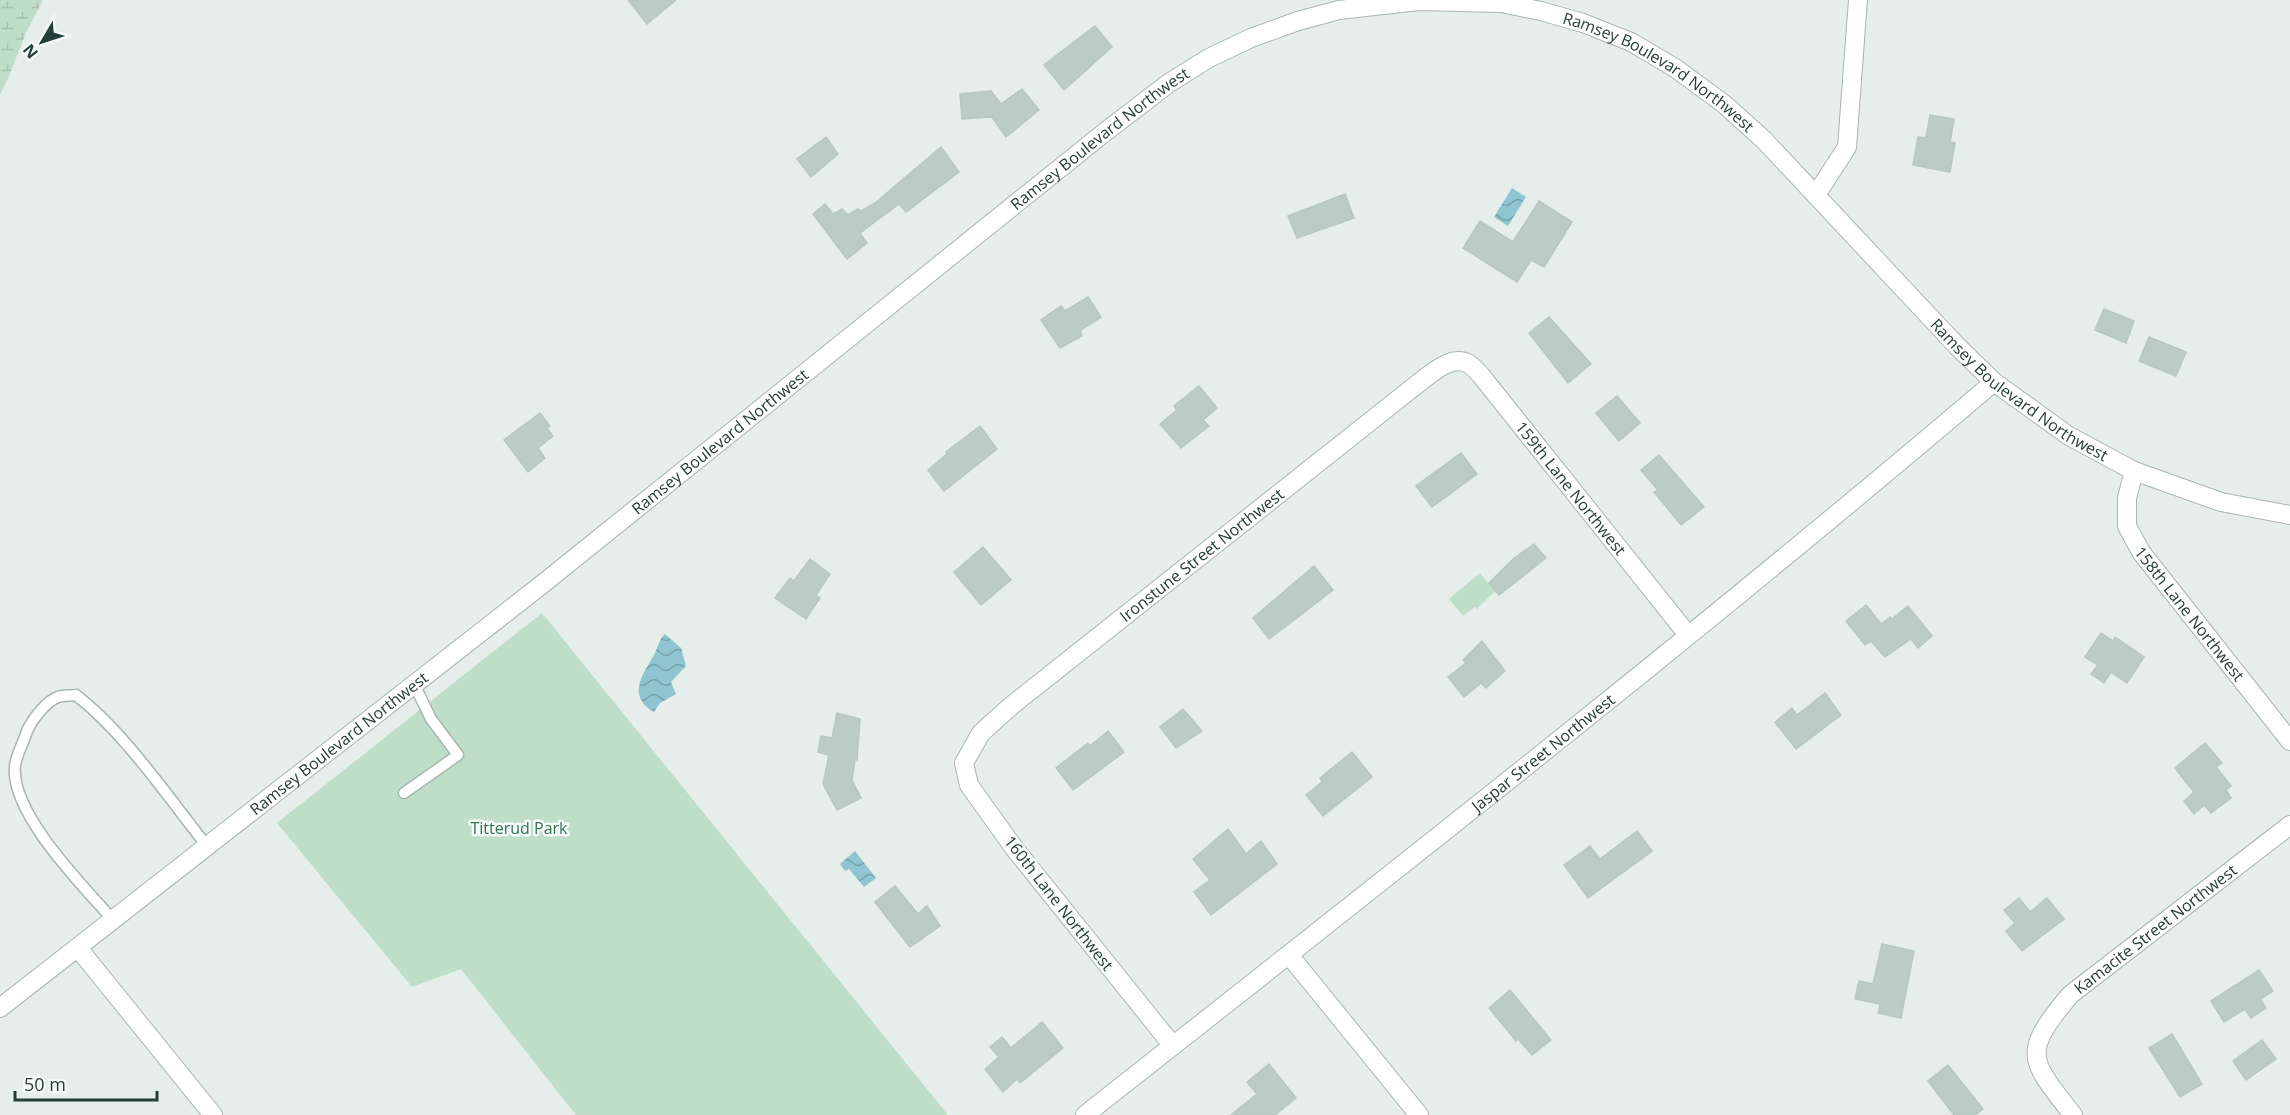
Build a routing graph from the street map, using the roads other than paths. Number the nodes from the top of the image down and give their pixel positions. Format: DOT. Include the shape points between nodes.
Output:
graph roads {
  1 [pos="1858,0"];
  2 [pos="1501,2"];
  3 [pos="1816,195"];
  4 [pos="1442,365"];
  5 [pos="1994,382"];
  6 [pos="2134,471"];
  7 [pos="2290,515"];
  8 [pos="1688,635"];
  9 [pos="414,684"];
  10 [pos="2290,741"];
  11 [pos="970,754"];
  12 [pos="404,793"];
  13 [pos="2290,825"];
  14 [pos="207,846"];
  15 [pos="112,920"];
  16 [pos="78,948"];
  17 [pos="1289,955"];
  18 [pos="0,1008"];
  19 [pos="1173,1046"];
  20 [pos="213,1115"];
  21 [pos="1085,1115"];
  22 [pos="1419,1115"];
  23 [pos="2073,1115"];
  1 -- 3 [label="street" via="1847,147"];
  2 -- 3 [label="street, Ramsey Boulevard Northwest" via="1583,23 1631,42 1675,68 1756,132"];
  2 -- 9 [label="street, Ramsey Boulevard Northwest" via="1419,1 1340,10 1251,38 1169,83"];
  3 -- 5 [label="street, Ramsey Boulevard Northwest"];
  4 -- 8 [label="street, 159th Lane Northwest" via="1468,363 1483,378"];
  4 -- 11 [label="street, Ironstune Street Northwest" via="1011,706 981,733"];
  5 -- 6 [label="street, Ramsey Boulevard Northwest" via="2069,436"];
  5 -- 8 [label="street, Jaspar Street Northwest"];
  6 -- 7 [label="street, Ramsey Boulevard Northwest" via="2221,502"];
  6 -- 10 [label="street, 158th Lane Northwest" via="2127,498 2127,526 2141,552"];
  8 -- 17 [label="street, Jaspar Street Northwest"];
  9 -- 12 [label="lane" via="431,719 458,755"];
  9 -- 14 [label="street, Ramsey Boulevard Northwest"];
  11 -- 19 [label="street, 160th Lane Northwest" via="964,763 969,785 1014,848"];
  13 -- 23 [label="street, Kamacite Street Northwest" via="2070,995 2047,1023 2037,1040 2036,1060"];
  14 -- 15 [label="street, Ramsey Boulevard Northwest"];
  14 -- 15 [label="lane" via="97,711 76,695 58,697 47,704 29,726 15,766 24,806 40,836"];
  15 -- 16 [label="street, Ramsey Boulevard Northwest"];
  16 -- 18 [label="street, Ramsey Boulevard Northwest"];
  16 -- 20 [label="street"];
  17 -- 19 [label="street, Jaspar Street Northwest"];
  17 -- 22 [label="street"];
  19 -- 21 [label="street, Jaspar Street Northwest"];
}
